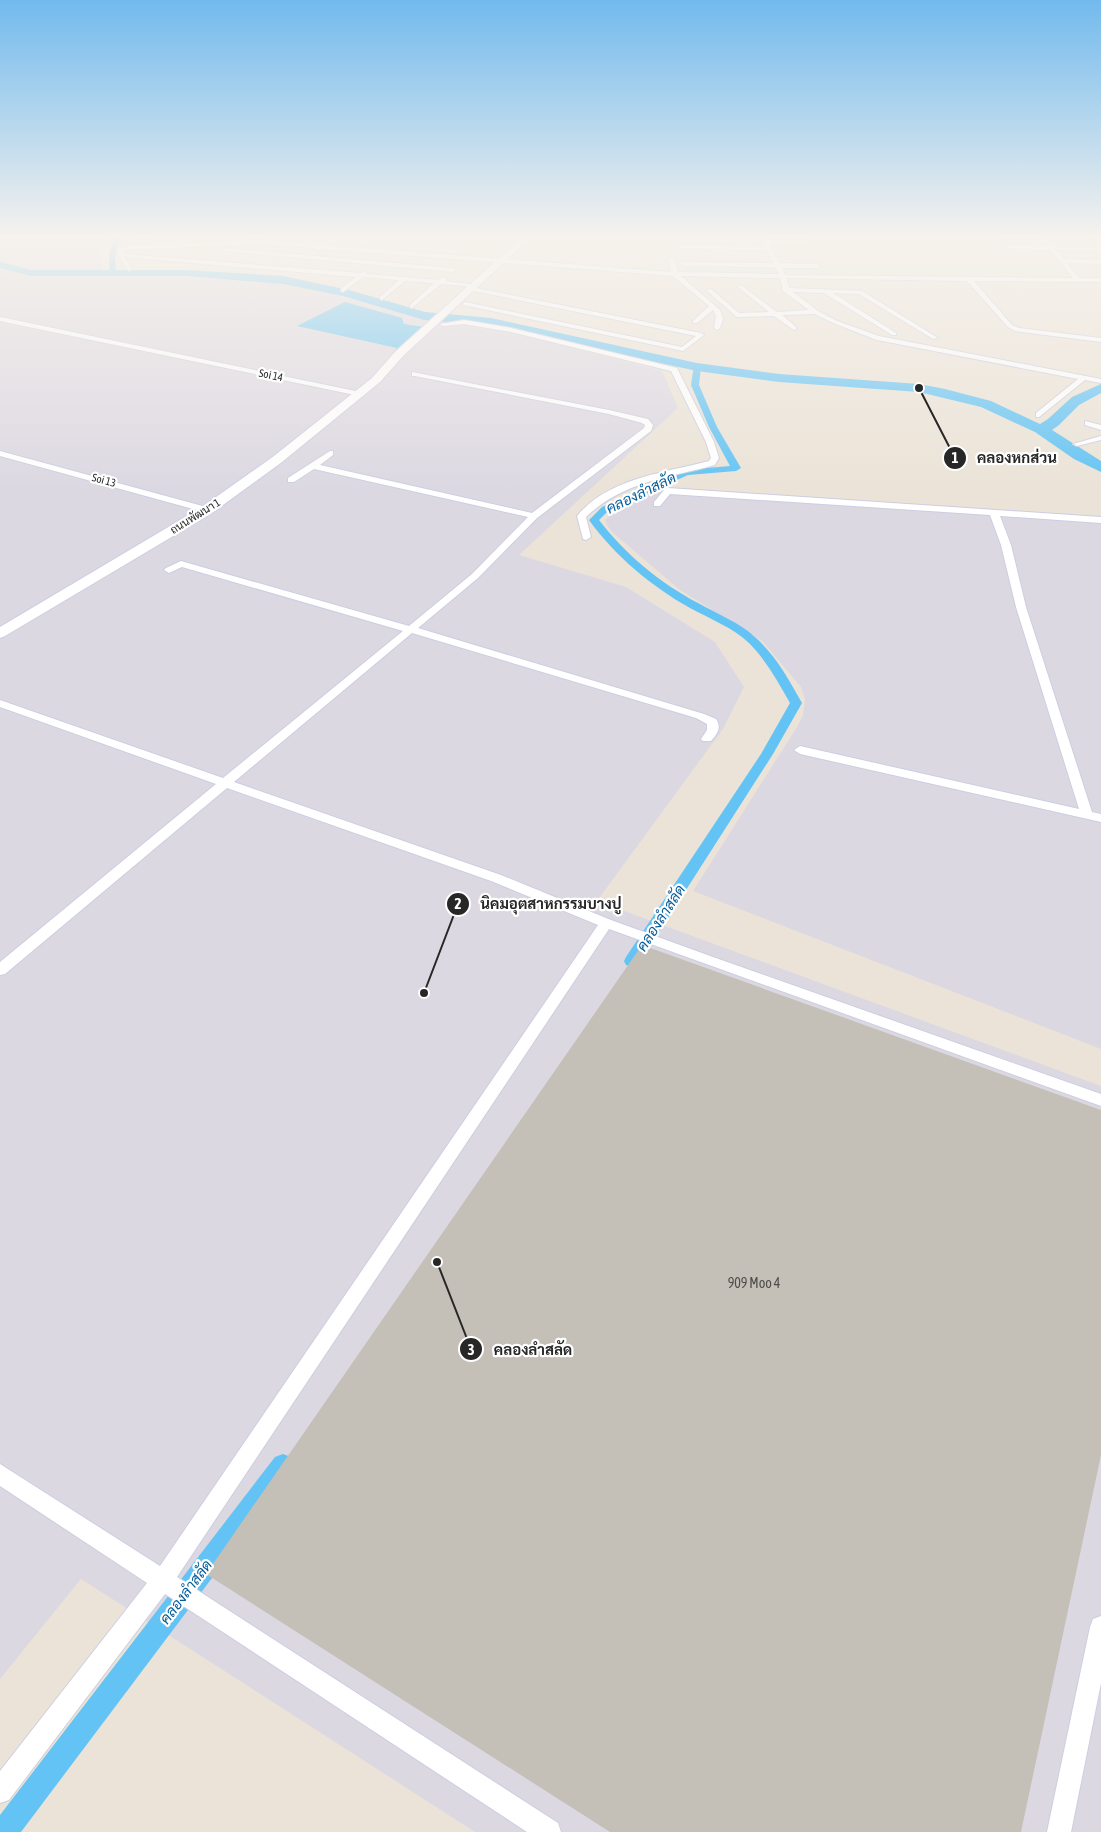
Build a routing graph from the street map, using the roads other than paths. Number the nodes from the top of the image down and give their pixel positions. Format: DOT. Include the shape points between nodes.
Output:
graph roads {
  1 [pos="6,319"];
  2 [pos="444,319"];
  3 [pos="541,319"];
  4 [pos="623,319"];
  5 [pos="698,319"];
  6 [pos="720,319"];
  7 [pos="742,319"];
  8 [pos="783,319"];
  9 [pos="822,319"];
  10 [pos="831,319"];
  11 [pos="905,319"];
  12 [pos="1004,319"];
  13 [pos="874,321"];
  14 [pos="695,322"];
  15 [pos="441,323"];
  16 [pos="591,324"];
  17 [pos="842,324"];
  18 [pos="748,325"];
  19 [pos="583,328"];
  20 [pos="717,328"];
  21 [pos="794,328"];
  22 [pos="894,334"];
  23 [pos="935,338"];
  24 [pos="1101,340"];
  25 [pos="905,346"];
  26 [pos="415,374"];
  27 [pos="1081,379"];
  28 [pos="1099,383"];
  29 [pos="360,394"];
  30 [pos="1040,416"];
  31 [pos="1088,423"];
  32 [pos="1101,428"];
  33 [pos="1101,438"];
  34 [pos="1077,444"];
  35 [pos="0,452"];
  36 [pos="330,453"];
  37 [pos="313,466"];
  38 [pos="291,480"];
  39 [pos="657,504"];
  40 [pos="207,510"];
  41 [pos="994,513"];
  42 [pos="534,516"];
  43 [pos="1101,520"];
  44 [pos="586,538"];
  45 [pos="169,570"];
  46 [pos="411,630"];
  47 [pos="0,633"];
  48 [pos="0,703"];
  49 [pos="707,739"];
  50 [pos="800,750"];
  51 [pos="225,782"];
  52 [pos="1087,815"];
  53 [pos="1101,818"];
  54 [pos="606,923"];
  55 [pos="0,970"];
  56 [pos="1101,1100"];
  57 [pos="0,1474"];
  58 [pos="162,1580"];
  59 [pos="1101,1627"];
  60 [pos="0,1791"];
  61 [pos="549,1832"];
  62 [pos="1059,1832"];
  1 -- 29 [label="street, Soi 14"];
  2 -- 15 [label="main road, ถนนพัฒนา 1"];
  3 -- 19 [label="street"];
  4 -- 19 [label="street" via="701,335 683,349"];
  5 -- 14 [label="street"];
  6 -- 20 [label="street"];
  7 -- 18 [label="street"];
  8 -- 21 [label="street"];
  9 -- 25 [label="street" via="862,337"];
  10 -- 17 [label="street"];
  11 -- 23 [label="street"];
  12 -- 24 [label="street" via="1017,330"];
  13 -- 17 [label="street"];
  13 -- 22 [label="street"];
  15 -- 29 [label="main road, ถนนพัฒนา 1" via="391,374 376,380"];
  15 -- 44 [label="street" via="464,322 504,328 674,370 715,458 712,463 666,474 595,503 581,516"];
  16 -- 19 [label="street"];
  17 -- 25 [label="street"];
  25 -- 27 [label="street"];
  26 -- 42 [label="street" via="609,412 645,421 649,425 648,429"];
  27 -- 28 [label="street"];
  27 -- 30 [label="street"];
  29 -- 40 [label="main road, ถนนพัฒนา 1"];
  31 -- 32 [label="street"];
  33 -- 34 [label="street"];
  35 -- 40 [label="street, Soi 13"];
  36 -- 37 [label="street"];
  37 -- 38 [label="street"];
  37 -- 42 [label="street"];
  39 -- 41 [label="street" via="668,491"];
  40 -- 47 [label="main road, ถนนพัฒนา 1"];
  41 -- 43 [label="street"];
  41 -- 52 [label="street"];
  42 -- 46 [label="street" via="475,576"];
  45 -- 46 [label="street" via="184,561"];
  46 -- 49 [label="street" via="700,716 712,721 713,730"];
  46 -- 51 [label="street"];
  48 -- 51 [label="street"];
  50 -- 52 [label="street"];
  51 -- 54 [label="street" via="496,878"];
  51 -- 55 [label="street"];
  52 -- 53 [label="street"];
  54 -- 56 [label="street"];
  54 -- 58 [label="street"];
  57 -- 58 [label="street"];
  58 -- 60 [label="street"];
  58 -- 61 [label="street"];
  59 -- 62 [label="street"];
}
